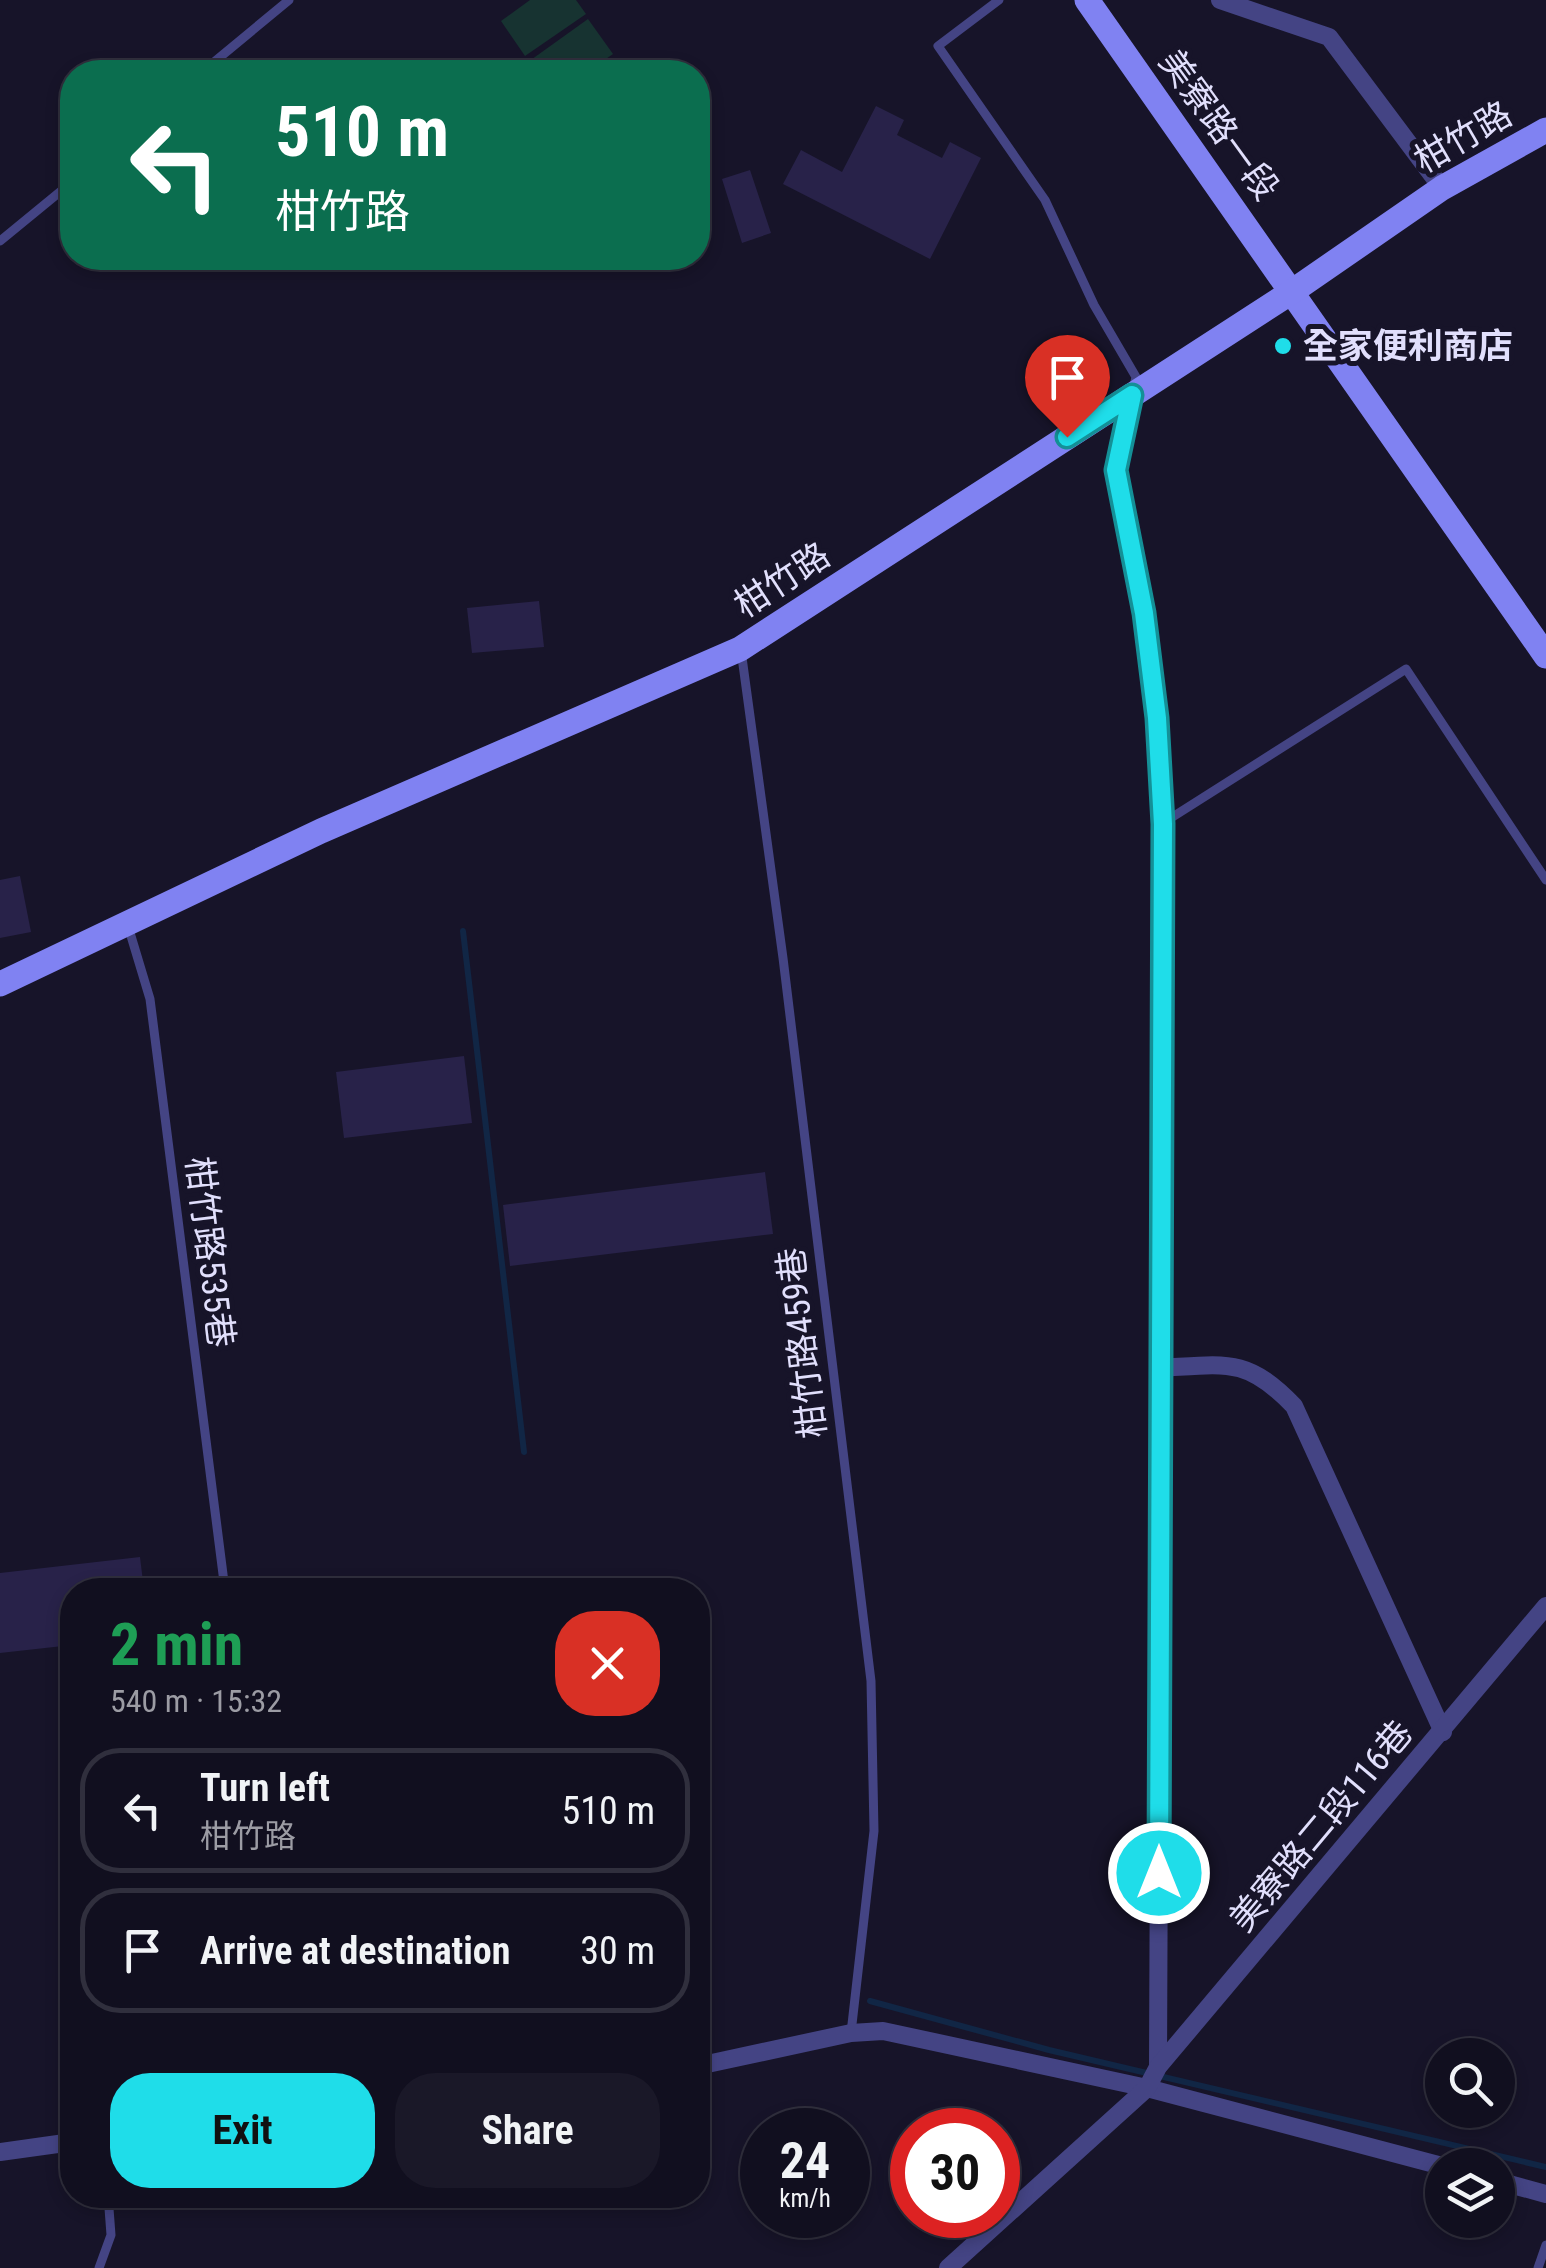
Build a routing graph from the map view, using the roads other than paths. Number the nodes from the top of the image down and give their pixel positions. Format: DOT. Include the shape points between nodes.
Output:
graph roads {
  1 [pos="288,0"];
  2 [pos="1000,0"];
  3 [pos="1087,0"];
  4 [pos="1220,0"];
  5 [pos="216,60"];
  6 [pos="1546,130"];
  7 [pos="1442,188"];
  8 [pos="60,192"];
  9 [pos="0,241"];
  10 [pos="1290,293"];
  11 [pos="1132,395"];
  12 [pos="740,649"];
  13 [pos="1546,656"];
  14 [pos="1163,824"];
  15 [pos="1546,880"];
  16 [pos="128,924"];
  17 [pos="0,984"];
  18 [pos="1162,1368"];
  19 [pos="223,1578"];
  20 [pos="1546,1606"];
  21 [pos="1444,1732"];
  22 [pos="852,2033"];
  23 [pos="710,2063"];
  24 [pos="1158,2067"];
  25 [pos="1147,2088"];
  26 [pos="60,2144"];
  27 [pos="0,2152"];
  28 [pos="1425,2162"];
  29 [pos="1515,2186"];
  30 [pos="1546,2194"];
  31 [pos="109,2208"];
  32 [pos="1546,2244"];
  33 [pos="100,2268"];
  34 [pos="948,2268"];
  35 [pos="1538,2268"];
  1 -- 5 [label="lane"];
  2 -- 11 [label="lane" via="938,46 1045,200 1136,377"];
  3 -- 10 [label="street, 美寮路一段"];
  4 -- 7 [label="street" via="1329,37"];
  6 -- 7 [label="street, 柑竹路"];
  7 -- 10 [label="street, 柑竹路"];
  8 -- 9 [label="lane"];
  10 -- 11 [label="street, 柑竹路"];
  10 -- 13 [label="street, 美寮路一段"];
  11 -- 12 [label="street, 柑竹路"];
  11 -- 14 [label="street" via="1116,470 1144,613"];
  12 -- 16 [label="street, 柑竹路" via="321,831"];
  12 -- 22 [label="lane, 柑竹路459巷" via="871,1681 874,1830"];
  14 -- 15 [label="lane" via="1406,670"];
  14 -- 18 [label="street"];
  16 -- 17 [label="street, 柑竹路"];
  16 -- 19 [label="lane, 柑竹路535巷" via="150,999"];
  18 -- 21 [label="street" via="1222,1364 1251,1370 1294,1406"];
  18 -- 24 [label="street"];
  20 -- 21 [label="street, 美寮路二段116巷"];
  21 -- 24 [label="street, 美寮路二段116巷"];
  22 -- 23 [label="street"];
  22 -- 25 [label="street" via="882,2031"];
  24 -- 25 [label="street, 美寮路二段116巷"];
  25 -- 28 [label="street"];
  25 -- 34 [label="street"];
  26 -- 27 [label="street"];
  29 -- 30 [label="street"];
  31 -- 33 [label="lane" via="111,2234"];
  32 -- 35 [label="lane"];
}
